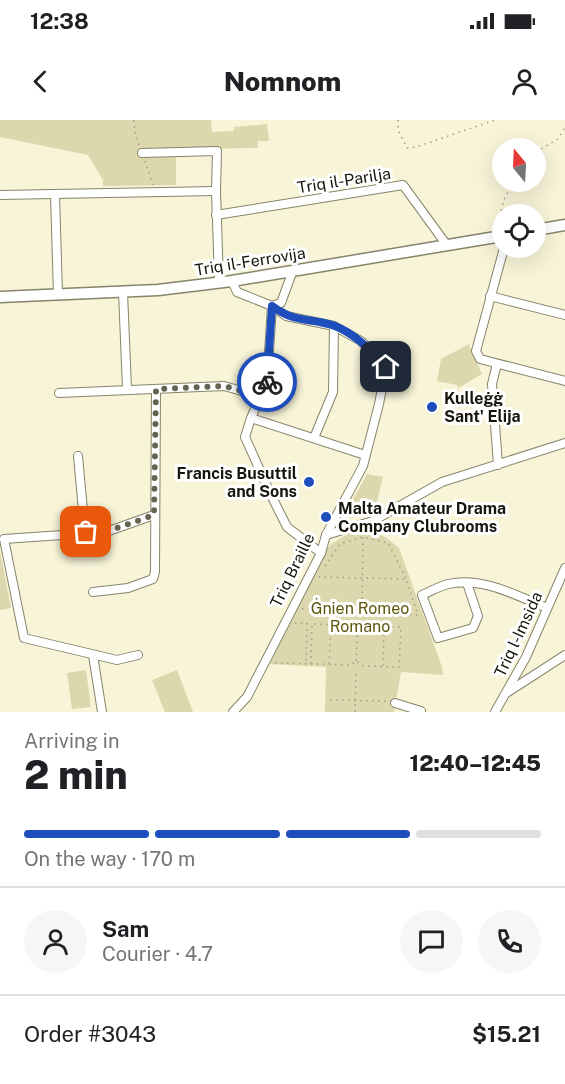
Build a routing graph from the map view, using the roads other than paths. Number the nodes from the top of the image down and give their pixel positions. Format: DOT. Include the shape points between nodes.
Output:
graph roads {
  1 [pos="142,153"];
  2 [pos="216,191"];
  3 [pos="0,195"];
  4 [pos="55,195"];
  5 [pos="216,215"];
  6 [pos="565,225"];
  7 [pos="546,228"];
  8 [pos="492,238"];
  9 [pos="446,244"];
  10 [pos="501,258"];
  11 [pos="293,270"];
  12 [pos="232,281"];
  13 [pos="219,282"];
  14 [pos="123,292"];
  15 [pos="58,295"];
  16 [pos="490,296"];
  17 [pos="0,297"];
  18 [pos="272,306"];
  19 [pos="565,315"];
  20 [pos="334,326"];
  21 [pos="496,364"];
  22 [pos="565,381"];
  23 [pos="127,389"];
  24 [pos="156,389"];
  25 [pos="59,393"];
  26 [pos="260,396"];
  27 [pos="251,418"];
  28 [pos="314,438"];
  29 [pos="565,443"];
  30 [pos="365,454"];
  31 [pos="78,456"];
  32 [pos="498,465"];
  33 [pos="154,515"];
  34 [pos="86,532"];
  35 [pos="326,535"];
  36 [pos="321,553"];
  37 [pos="565,568"];
  38 [pos="466,583"];
  39 [pos="93,592"];
  40 [pos="547,608"];
  41 [pos="93,655"];
  42 [pos="138,655"];
  43 [pos="565,655"];
  44 [pos="506,694"];
  45 [pos="391,702"];
  46 [pos="102,712"];
  47 [pos="233,712"];
  48 [pos="423,712"];
  49 [pos="495,712"];
  1 -- 2 [label="street" via="217,152"];
  2 -- 4 [label="street"];
  2 -- 5 [label="street"];
  3 -- 4 [label="street"];
  4 -- 15 [label="street"];
  5 -- 9 [label="street, Triq il-Parilja" via="404,185"];
  5 -- 13 [label="street"];
  6 -- 7 [label="main road"];
  8 -- 9 [label="main road, Triq il-Ferrovija"];
  9 -- 11 [label="main road, Triq il-Ferrovija"];
  10 -- 16 [label="street"];
  11 -- 12 [label="main road, Triq il-Ferrovija"];
  11 -- 18 [label="street" via="281,303"];
  12 -- 13 [label="main road, Triq il-Ferrovija"];
  12 -- 18 [label="street" via="237,292"];
  13 -- 14 [label="main road, Triq il-Ferrovija"];
  14 -- 15 [label="main road, Triq il-Ferrovija"];
  14 -- 23 [label="street"];
  15 -- 17 [label="main road, Triq il-Ferrovija"];
  16 -- 19 [label="street"];
  16 -- 21 [label="street" via="476,351 480,359"];
  18 -- 20 [label="street" via="286,316"];
  18 -- 26 [label="street" via="267,382"];
  20 -- 28 [label="street" via="333,392"];
  20 -- 30 [label="street, Triq Braille" via="361,340 386,367"];
  21 -- 22 [label="street"];
  21 -- 32 [label="street" via="492,384"];
  23 -- 24 [label="street"];
  23 -- 25 [label="street"];
  24 -- 26 [label="street" via="224,386"];
  24 -- 33 [label="street"];
  26 -- 27 [label="street"];
  27 -- 28 [label="street"];
  27 -- 36 [label="street" via="245,437 287,527"];
  28 -- 30 [label="street"];
  29 -- 32 [label="street"];
  30 -- 35 [label="street, Triq Braille" via="363,466"];
  31 -- 34 [label="street"];
  32 -- 35 [label="street" via="442,482 373,521"];
  33 -- 34 [label="street" via="106,532"];
  33 -- 39 [label="street" via="153,579"];
  34 -- 41 [label="street" via="4,539 24,638"];
  35 -- 36 [label="street, Triq Braille"];
  36 -- 47 [label="street, Triq Braille" via="247,697"];
  37 -- 40 [label="street, Triq l-Imsida"];
  38 -- 38 [label="street" via="478,616 473,628 438,638 422,595 449,584"];
  38 -- 40 [label="street" via="484,584"];
  40 -- 44 [label="street, Triq l-Imsida"];
  41 -- 42 [label="street" via="117,660"];
  41 -- 46 [label="street"];
  43 -- 44 [label="street"];
  44 -- 49 [label="street, Triq l-Imsida"];
  45 -- 48 [label="street"];
}
